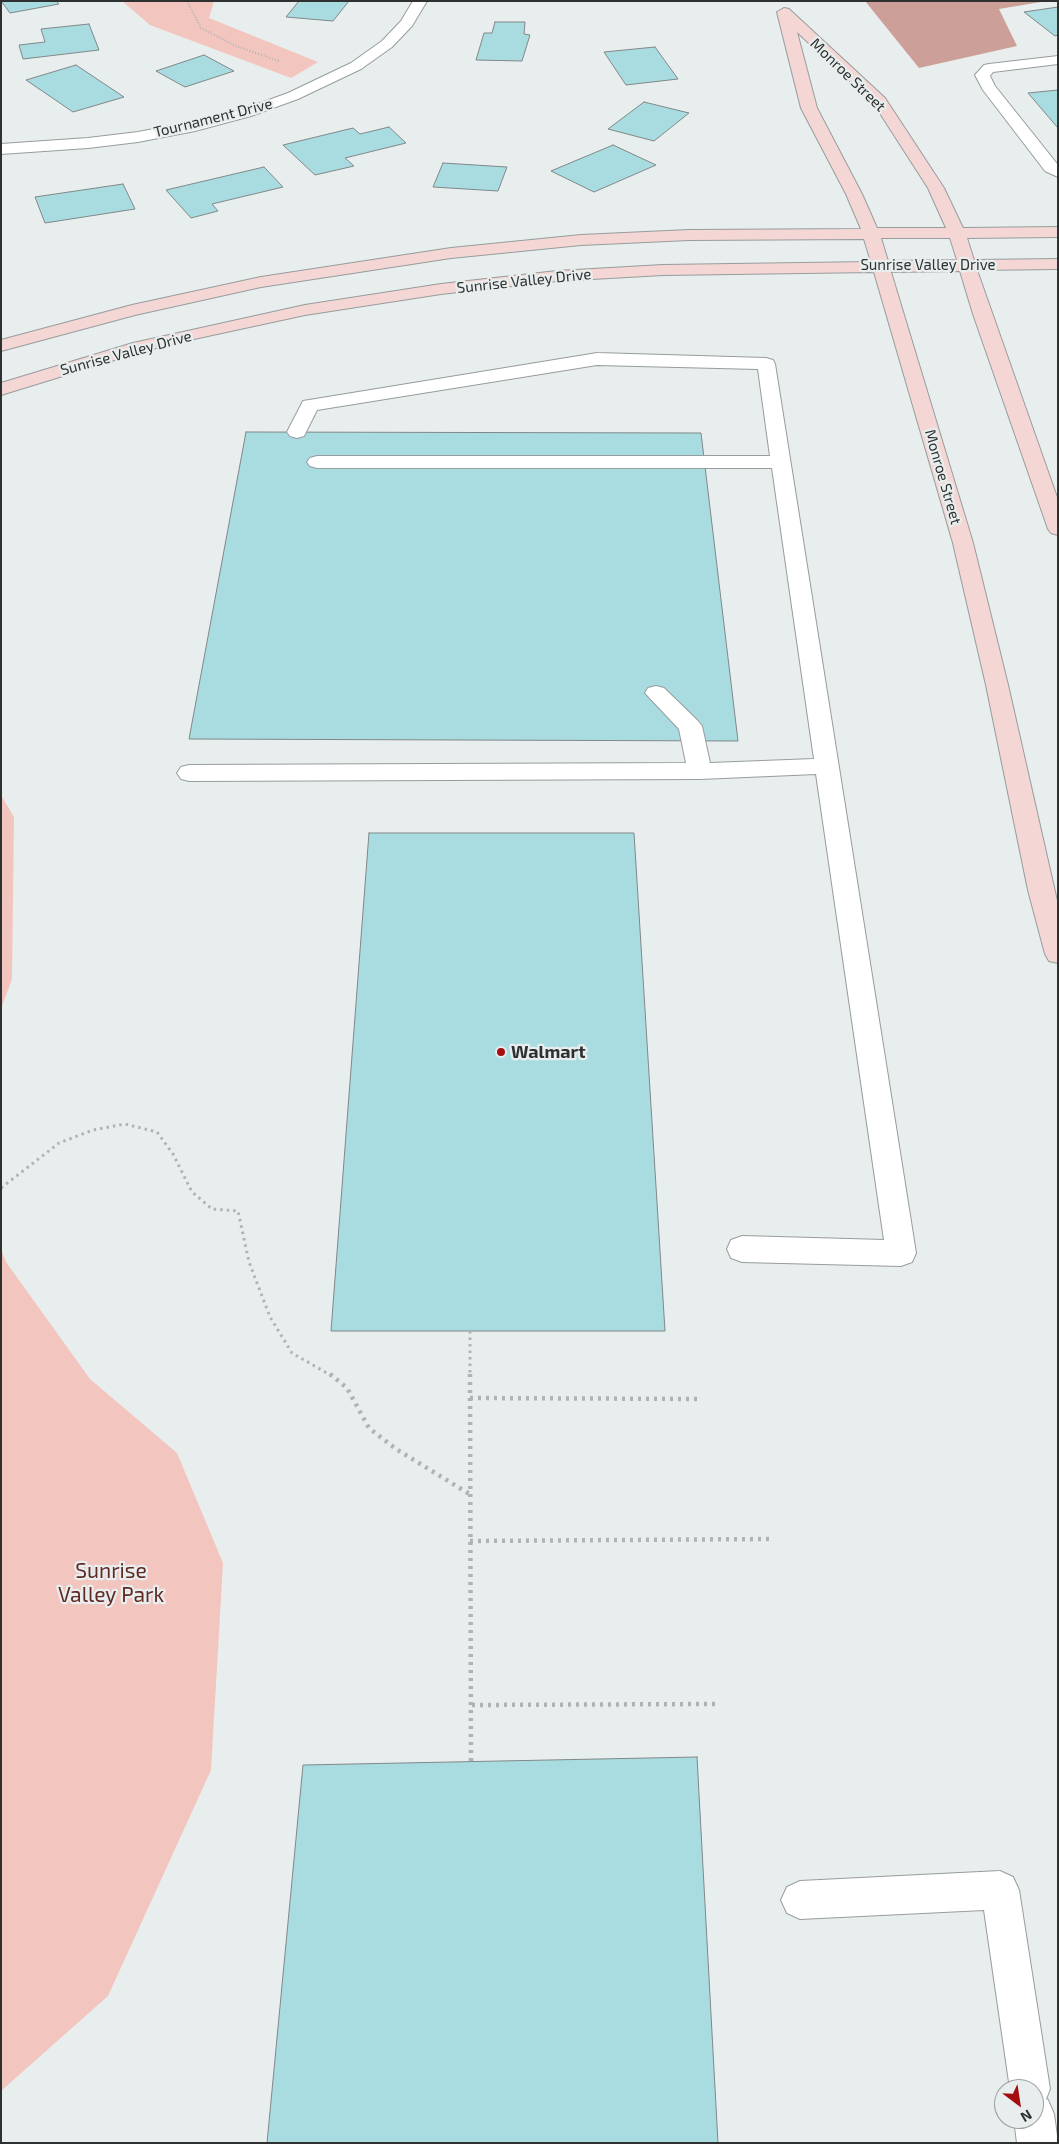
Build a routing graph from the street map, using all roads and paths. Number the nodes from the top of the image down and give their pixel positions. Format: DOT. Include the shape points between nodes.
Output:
graph roads {
  1 [pos="187,1"];
  2 [pos="420,1"];
  3 [pos="776,1"];
  4 [pos="786,15"];
  5 [pos="1058,60"];
  6 [pos="335,78"];
  7 [pos="1,149"];
  8 [pos="1058,172"];
  9 [pos="1058,232"];
  10 [pos="871,233"];
  11 [pos="957,233"];
  12 [pos="1058,264"];
  13 [pos="882,265"];
  14 [pos="967,265"];
  15 [pos="1,346"];
  16 [pos="1,388"];
  17 [pos="297,432"];
  18 [pos="317,462"];
  19 [pos="781,462"];
  20 [pos="1058,529"];
  21 [pos="656,693"];
  22 [pos="827,766"];
  23 [pos="700,771"];
  24 [pos="189,773"];
  25 [pos="1058,954"];
  26 [pos="1,1188"];
  27 [pos="742,1249"];
  28 [pos="470,1331"];
  29 [pos="470,1398"];
  30 [pos="702,1399"];
  31 [pos="471,1495"];
  32 [pos="770,1539"];
  33 [pos="470,1541"];
  34 [pos="718,1704"];
  35 [pos="472,1705"];
  36 [pos="471,1762"];
  37 [pos="800,1900"];
  38 [pos="1028,2079"];
  39 [pos="1036,2129"];
  40 [pos="1038,2143"];
  1 -- 6 [label="path" via="201,28 236,46"];
  2 -- 6 [label="street, Tournament Drive" via="407,23 386,44"];
  3 -- 4 [label="main road, Monroe Street"];
  4 -- 10 [label="main road, Monroe Street" via="809,108"];
  4 -- 11 [label="main road, Monroe Street" via="880,101 936,188"];
  5 -- 8 [label="street" via="989,68 982,75 1033,146"];
  6 -- 7 [label="street, Tournament Drive" via="246,113 195,126 88,143"];
  9 -- 11 [label="main road, Sunrise Valley Drive"];
  10 -- 11 [label="main road, Sunrise Valley Drive"];
  10 -- 13 [label="main road, Monroe Street"];
  10 -- 15 [label="main road, Sunrise Valley Drive" via="581,240 396,260 189,297"];
  11 -- 14 [label="main road, Monroe Street"];
  12 -- 14 [label="main road, Sunrise Valley Drive"];
  13 -- 14 [label="main road, Sunrise Valley Drive"];
  13 -- 16 [label="main road, Sunrise Valley Drive" via="613,272 431,290 305,310 194,334"];
  13 -- 25 [label="main road, Monroe Street" via="963,543 1036,870"];
  14 -- 20 [label="main road, Monroe Street"];
  17 -- 19 [label="street" via="310,404 597,359 766,364"];
  18 -- 19 [label="street"];
  19 -- 22 [label="street"];
  21 -- 23 [label="street" via="690,726"];
  22 -- 23 [label="street"];
  22 -- 27 [label="street" via="901,1254"];
  23 -- 24 [label="street"];
  26 -- 31 [label="path" via="59,1143 92,1130 125,1124 157,1132 173,1154 192,1192 212,1209 238,1211 249,1262 270,1317 292,1353 330,1374 347,1388 369,1428 396,1449"];
  28 -- 29 [label="path"];
  29 -- 30 [label="path"];
  29 -- 31 [label="path"];
  31 -- 33 [label="path"];
  32 -- 33 [label="path"];
  33 -- 35 [label="path"];
  34 -- 35 [label="path"];
  35 -- 36 [label="path"];
  37 -- 38 [label="street" via="1000,1890"];
  39 -- 40 [label="street"];
}
